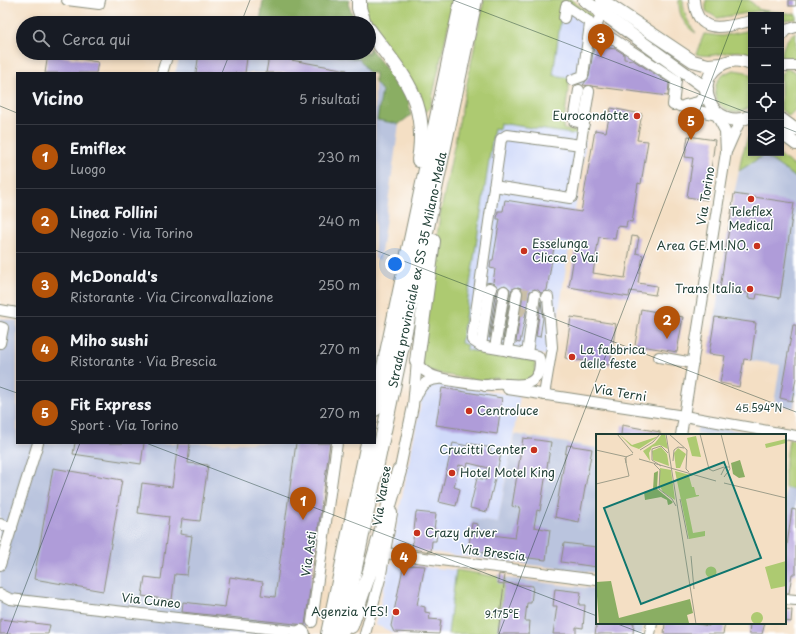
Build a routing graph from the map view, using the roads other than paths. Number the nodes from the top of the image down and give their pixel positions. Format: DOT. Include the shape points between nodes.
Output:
graph roads {
  1 [pos="67,0"];
  2 [pos="100,0"];
  3 [pos="359,0"];
  4 [pos="462,0"];
  5 [pos="475,0"];
  6 [pos="584,0"];
  7 [pos="602,0"];
  8 [pos="694,0"];
  9 [pos="601,13"];
  10 [pos="362,16"];
  11 [pos="564,18"];
  12 [pos="748,22"];
  13 [pos="468,34"];
  14 [pos="376,39"];
  15 [pos="166,60"];
  16 [pos="748,63"];
  17 [pos="722,64"];
  18 [pos="784,66"];
  19 [pos="796,66"];
  20 [pos="162,72"];
  21 [pos="572,80"];
  22 [pos="584,90"];
  23 [pos="707,91"];
  24 [pos="673,105"];
  25 [pos="719,114"];
  26 [pos="748,117"];
  27 [pos="748,118"];
  28 [pos="782,120"];
  29 [pos="796,130"];
  30 [pos="784,135"];
  31 [pos="796,144"];
  32 [pos="581,145"];
  33 [pos="726,152"];
  34 [pos="494,186"];
  35 [pos="515,292"];
  36 [pos="0,310"];
  37 [pos="519,310"];
  38 [pos="16,312"];
  39 [pos="0,327"];
  40 [pos="0,343"];
  41 [pos="481,346"];
  42 [pos="495,348"];
  43 [pos="508,351"];
  44 [pos="524,353"];
  45 [pos="376,357"];
  46 [pos="659,357"];
  47 [pos="540,359"];
  48 [pos="417,361"];
  49 [pos="693,363"];
  50 [pos="441,378"];
  51 [pos="485,386"];
  52 [pos="542,395"];
  53 [pos="376,404"];
  54 [pos="413,406"];
  55 [pos="684,416"];
  56 [pos="681,434"];
  57 [pos="785,434"];
  58 [pos="786,434"];
  59 [pos="796,436"];
  60 [pos="38,444"];
  61 [pos="337,444"];
  62 [pos="359,444"];
  63 [pos="368,444"];
  64 [pos="399,471"];
  65 [pos="358,492"];
  66 [pos="0,524"];
  67 [pos="12,528"];
  68 [pos="385,553"];
  69 [pos="0,565"];
  70 [pos="596,580"];
  71 [pos="0,594"];
  72 [pos="786,599"];
  73 [pos="796,600"];
  74 [pos="312,622"];
  75 [pos="652,624"];
  76 [pos="302,633"];
  77 [pos="338,633"];
  78 [pos="365,634"];
  79 [pos="650,634"];
  1 -- 2 [label="street" via="99,4"];
  3 -- 10 [label="highway"];
  4 -- 53 [label="highway, Strada provinciale ex SS 35 Milano-Meda"];
  5 -- 13 [label="highway, Strada provinciale ex SS 35 Milano-Meda"];
  6 -- 9 [label="main road"];
  7 -- 17 [label="main road" via="693,61 708,65"];
  8 -- 12 [label="street" via="698,17 707,25 719,28"];
  9 -- 23 [label="main road"];
  9 -- 24 [label="street" via="596,28 676,80"];
  11 -- 21 [label="street" via="566,6 590,24 584,76"];
  13 -- 48 [label="highway" via="461,95 437,213"];
  13 -- 77 [label="highway, Strada provinciale ex SS 35 Milano-Meda"];
  14 -- 45 [label="highway" via="404,76 418,110 422,142"];
  15 -- 20 [label="street"];
  16 -- 17 [label="main road" via="736,60"];
  17 -- 23 [label="main road" via="711,74"];
  18 -- 19 [label="street"];
  22 -- 32 [label="street" via="574,121 584,123"];
  23 -- 25 [label="main road"];
  23 -- 25 [label="street" via="703,99 695,104 679,106"];
  25 -- 26 [label="main road" via="734,120"];
  25 -- 33 [label="street, Via Torino" via="725,131"];
  27 -- 33 [label="street, Via Torino" via="738,125"];
  28 -- 29 [label="main road"];
  30 -- 31 [label="main road"];
  32 -- 34 [label="street" via="503,136"];
  32 -- 34 [label="street" via="570,198"];
  33 -- 49 [label="street, Via Torino"];
  34 -- 41 [label="street" via="471,337"];
  35 -- 37 [label="street"];
  35 -- 41 [label="street"];
  35 -- 42 [label="street"];
  35 -- 44 [label="street"];
  35 -- 52 [label="street" via="548,297 552,347"];
  36 -- 38 [label="street"];
  37 -- 43 [label="street"];
  37 -- 44 [label="street" via="527,315"];
  39 -- 40 [label="street" via="3,328"];
  41 -- 42 [label="street"];
  42 -- 43 [label="street"];
  43 -- 44 [label="street"];
  44 -- 47 [label="street" via="538,356"];
  46 -- 49 [label="street"];
  47 -- 51 [label="street" via="538,374 525,384 496,382"];
  47 -- 52 [label="street" via="544,370"];
  48 -- 50 [label="street, Via Terni" via="423,372"];
  48 -- 54 [label="street, Via Varese"];
  49 -- 55 [label="street, Via Torino"];
  50 -- 51 [label="street, Via Terni"];
  50 -- 54 [label="street" via="423,383"];
  51 -- 52 [label="street, Via Terni"];
  52 -- 55 [label="street, Via Terni"];
  54 -- 64 [label="street, Via Varese"];
  55 -- 56 [label="street, Via Torino"];
  55 -- 57 [label="street, Via Terni"];
  58 -- 59 [label="street, Via Terni"];
  60 -- 67 [label="street"];
  61 -- 74 [label="street, Via Asti"];
  62 -- 65 [label="highway" via="352,484"];
  63 -- 65 [label="highway"];
  64 -- 68 [label="street, Via Varese"];
  64 -- 77 [label="highway" via="370,571"];
  65 -- 77 [label="highway"];
  66 -- 67 [label="street"];
  67 -- 69 [label="street"];
  68 -- 70 [label="street, Via Brescia"];
  68 -- 78 [label="street, Via Varese"];
  71 -- 76 [label="street, Via Cuneo" via="10,599"];
  72 -- 73 [label="street"];
  75 -- 79 [label="street"];
}
